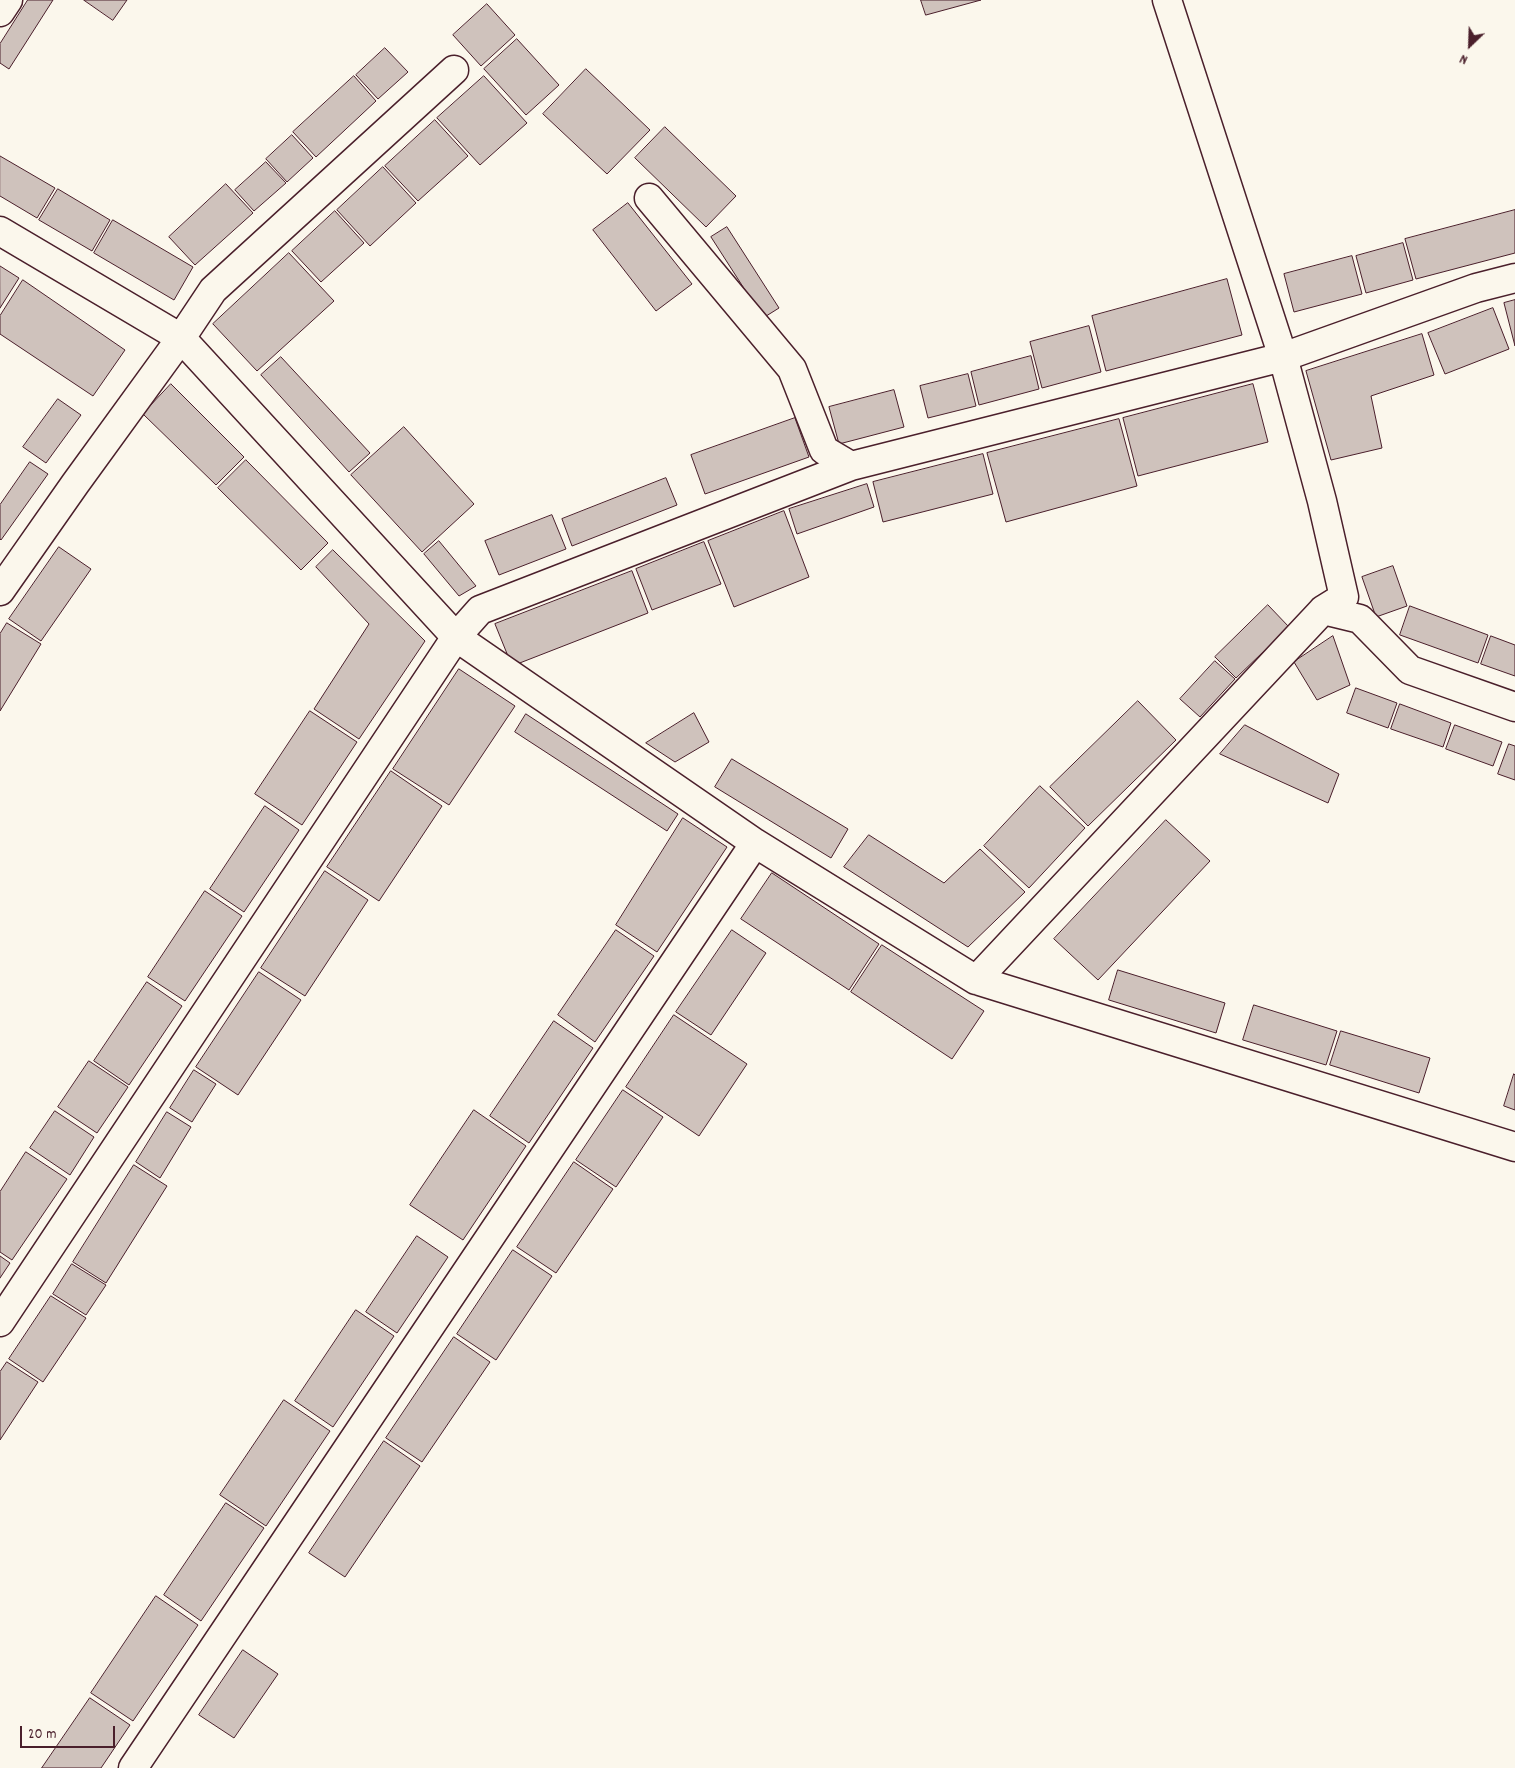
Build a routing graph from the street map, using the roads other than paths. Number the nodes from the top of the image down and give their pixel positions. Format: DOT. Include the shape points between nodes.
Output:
graph roads {
  1 [pos="8,0"];
  2 [pos="1167,0"];
  3 [pos="0,12"];
  4 [pos="454,70"];
  5 [pos="649,198"];
  6 [pos="0,231"];
  7 [pos="1515,278"];
  8 [pos="181,338"];
  9 [pos="1283,357"];
  10 [pos="851,466"];
  11 [pos="0,591"];
  12 [pos="1323,610"];
  13 [pos="456,637"];
  14 [pos="1515,707"];
  15 [pos="755,843"];
  16 [pos="976,980"];
  17 [pos="1515,1147"];
  18 [pos="0,1322"];
  19 [pos="133,1768"];
  1 -- 3 [label="street"];
  2 -- 9 [label="street"];
  4 -- 8 [label="street" via="213,290"];
  5 -- 10 [label="street" via="792,369 824,450"];
  6 -- 8 [label="street"];
  7 -- 9 [label="street" via="1476,288"];
  8 -- 11 [label="street"];
  8 -- 13 [label="street"];
  9 -- 10 [label="street"];
  9 -- 12 [label="street" via="1344,596"];
  10 -- 13 [label="street" via="480,610"];
  12 -- 14 [label="street" via="1360,619 1410,670"];
  12 -- 16 [label="street"];
  13 -- 15 [label="street"];
  13 -- 18 [label="street"];
  15 -- 16 [label="street"];
  15 -- 19 [label="street"];
  16 -- 17 [label="street"];
}
